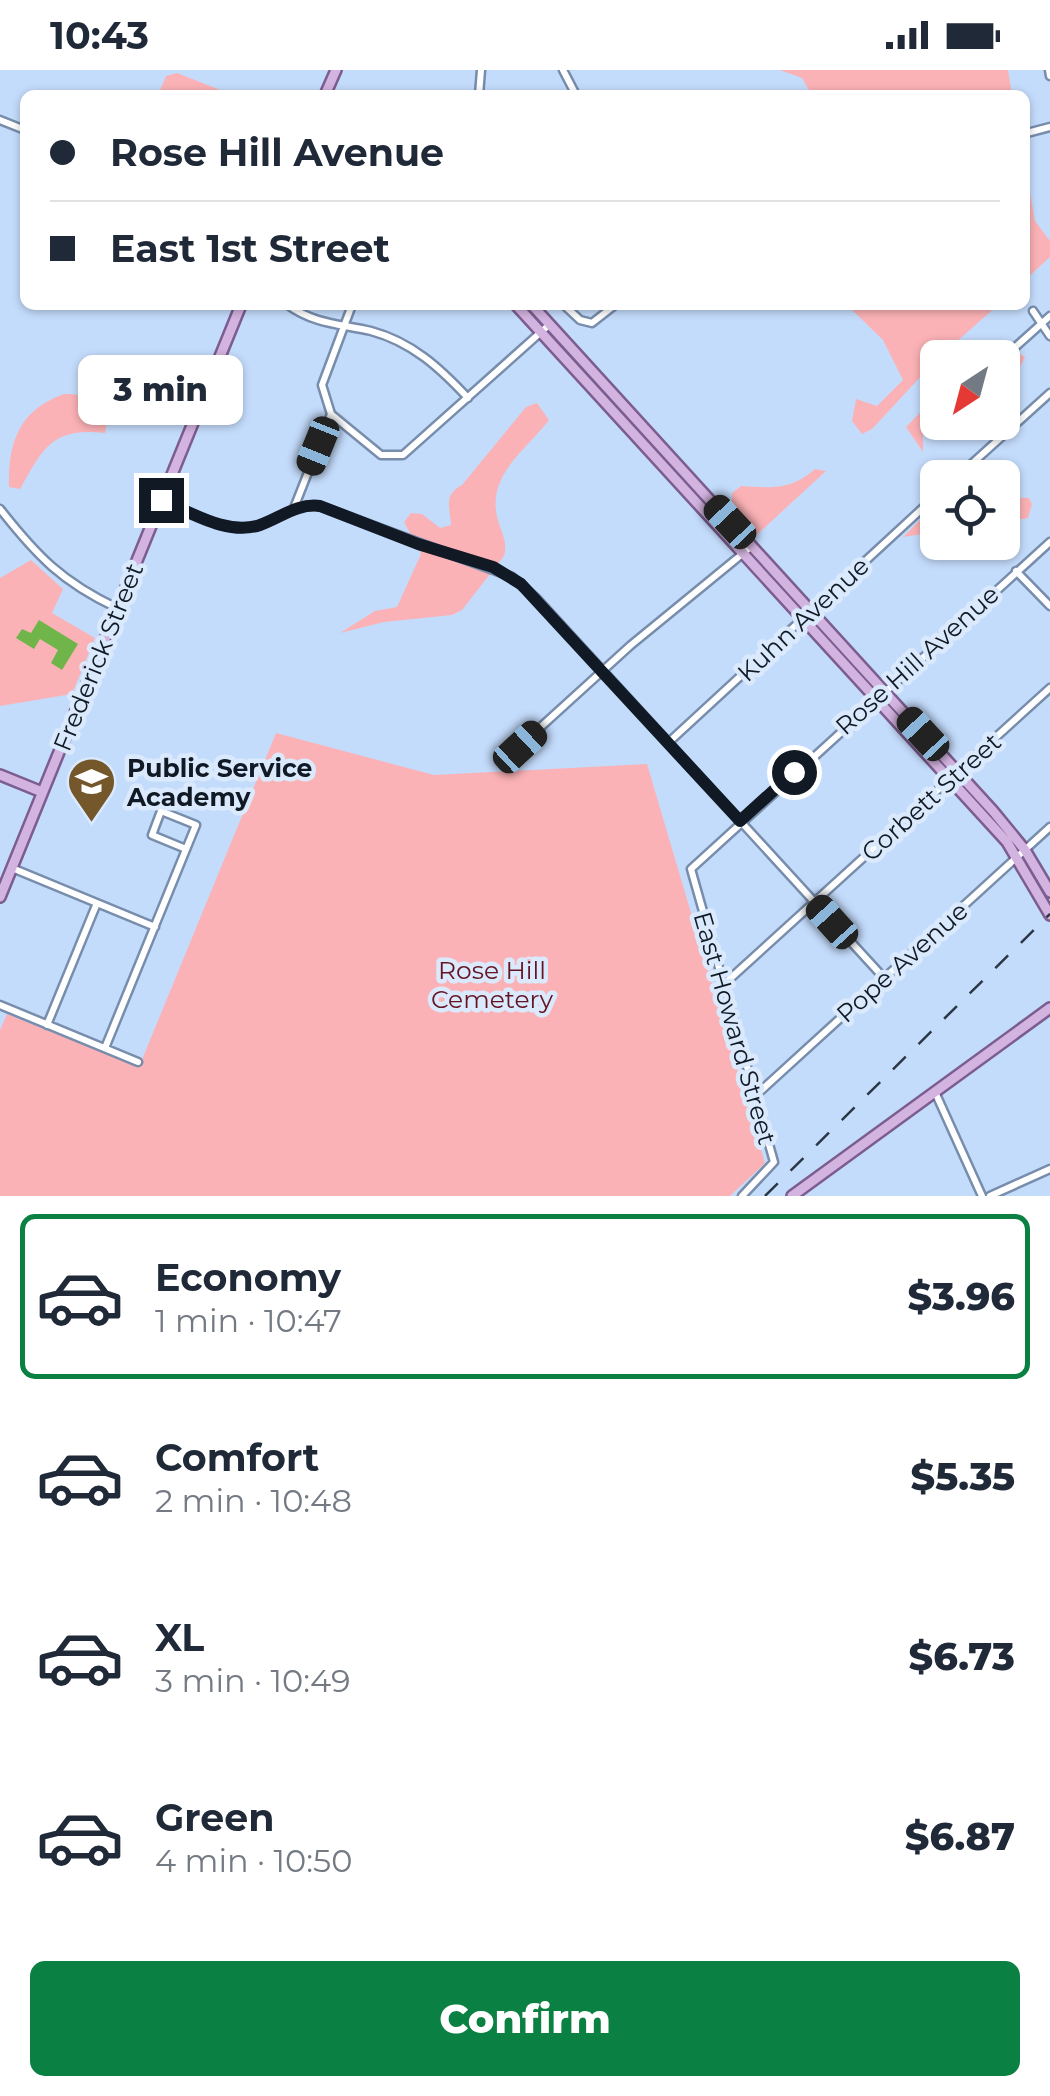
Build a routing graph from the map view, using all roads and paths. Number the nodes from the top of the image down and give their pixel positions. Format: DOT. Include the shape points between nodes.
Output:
graph roads {
  1 [pos="336,70"];
  2 [pos="330,84"];
  3 [pos="327,90"];
  4 [pos="335,90"];
  5 [pos="238,310"];
  6 [pos="296,310"];
  7 [pos="350,310"];
  8 [pos="521,310"];
  9 [pos="537,310"];
  10 [pos="569,310"];
  11 [pos="609,310"];
  12 [pos="1032,312"];
  13 [pos="1050,316"];
  14 [pos="550,324"];
  15 [pos="1042,324"];
  16 [pos="343,327"];
  17 [pos="541,332"];
  18 [pos="1050,336"];
  19 [pos="1020,343"];
  20 [pos="1050,393"];
  21 [pos="468,398"];
  22 [pos="331,414"];
  23 [pos="976,460"];
  24 [pos="161,500"];
  25 [pos="0,509"];
  26 [pos="293,510"];
  27 [pos="920,511"];
  28 [pos="1050,542"];
  29 [pos="752,546"];
  30 [pos="744,554"];
  31 [pos="1016,571"];
  32 [pos="1050,606"];
  33 [pos="118,608"];
  34 [pos="807,616"];
  35 [pos="603,671"];
  36 [pos="1050,688"];
  37 [pos="878,694"];
  38 [pos="669,742"];
  39 [pos="511,754"];
  40 [pos="0,775"];
  41 [pos="954,776"];
  42 [pos="42,792"];
  43 [pos="740,821"];
  44 [pos="1050,827"];
  45 [pos="186,849"];
  46 [pos="1022,853"];
  47 [pos="697,860"];
  48 [pos="12,868"];
  49 [pos="1050,892"];
  50 [pos="0,897"];
  51 [pos="815,902"];
  52 [pos="97,903"];
  53 [pos="1050,915"];
  54 [pos="155,927"];
  55 [pos="884,978"];
  56 [pos="722,986"];
  57 [pos="0,1006"];
  58 [pos="1050,1008"];
  59 [pos="47,1025"];
  60 [pos="105,1048"];
  61 [pos="138,1062"];
  62 [pos="936,1092"];
  63 [pos="755,1096"];
  64 [pos="1050,1170"];
  65 [pos="747,1193"];
  66 [pos="792,1196"];
  67 [pos="982,1196"];
  68 [pos="990,1196"];
  1 -- 2 [label="main road"];
  2 -- 3 [label="main road"];
  2 -- 4 [label="main road"];
  5 -- 24 [label="main road, Frederick Street"];
  6 -- 16 [label="street"];
  7 -- 16 [label="street"];
  8 -- 17 [label="main road"];
  9 -- 14 [label="main road"];
  10 -- 11 [label="street" via="592,323"];
  12 -- 15 [label="street"];
  13 -- 15 [label="street"];
  14 -- 17 [label="street"];
  14 -- 29 [label="main road"];
  15 -- 18 [label="street"];
  15 -- 19 [label="street"];
  16 -- 21 [label="street" via="413,349"];
  16 -- 22 [label="street" via="322,386"];
  17 -- 21 [label="street"];
  17 -- 30 [label="main road"];
  20 -- 23 [label="street"];
  21 -- 22 [label="street" via="396,457 382,454"];
  22 -- 26 [label="street"];
  24 -- 26 [label="street" via="236,528"];
  24 -- 33 [label="main road, Frederick Street"];
  25 -- 33 [label="street" via="46,566"];
  26 -- 35 [label="street" via="320,506 504,573"];
  27 -- 34 [label="street, Kuhn Avenue"];
  28 -- 31 [label="street, Rose Hill Avenue"];
  29 -- 30 [label="street"];
  29 -- 34 [label="main road"];
  30 -- 34 [label="main road"];
  30 -- 35 [label="street"];
  31 -- 32 [label="street"];
  31 -- 37 [label="street, Rose Hill Avenue"];
  33 -- 42 [label="main road, Frederick Street"];
  34 -- 37 [label="main road"];
  34 -- 38 [label="street, Kuhn Avenue"];
  35 -- 38 [label="street"];
  35 -- 39 [label="street"];
  36 -- 41 [label="street, Corbett Street"];
  37 -- 41 [label="main road"];
  37 -- 43 [label="street, Rose Hill Avenue"];
  38 -- 43 [label="street"];
  40 -- 42 [label="main road"];
  41 -- 46 [label="main road"];
  41 -- 51 [label="street, Corbett Street"];
  42 -- 48 [label="main road, Frederick Street"];
  43 -- 47 [label="street, Rose Hill Avenue"];
  43 -- 51 [label="street"];
  44 -- 46 [label="street, Pope Avenue"];
  45 -- 45 [label="street" via="152,835 161,811 196,825"];
  45 -- 54 [label="street"];
  46 -- 49 [label="main road"];
  46 -- 53 [label="main road"];
  46 -- 55 [label="street, Pope Avenue"];
  47 -- 56 [label="street, East Howard Street" via="691,877"];
  48 -- 50 [label="main road, Frederick Street"];
  48 -- 52 [label="street"];
  51 -- 55 [label="street"];
  51 -- 56 [label="street, Corbett Street"];
  52 -- 54 [label="street"];
  52 -- 59 [label="street"];
  54 -- 60 [label="street"];
  55 -- 63 [label="street, Pope Avenue"];
  56 -- 63 [label="street, East Howard Street"];
  57 -- 59 [label="street"];
  58 -- 62 [label="main road"];
  59 -- 60 [label="street"];
  60 -- 61 [label="street"];
  62 -- 66 [label="main road"];
  62 -- 67 [label="street"];
  63 -- 65 [label="street, East Howard Street" via="774,1165"];
  64 -- 68 [label="street"];
}
